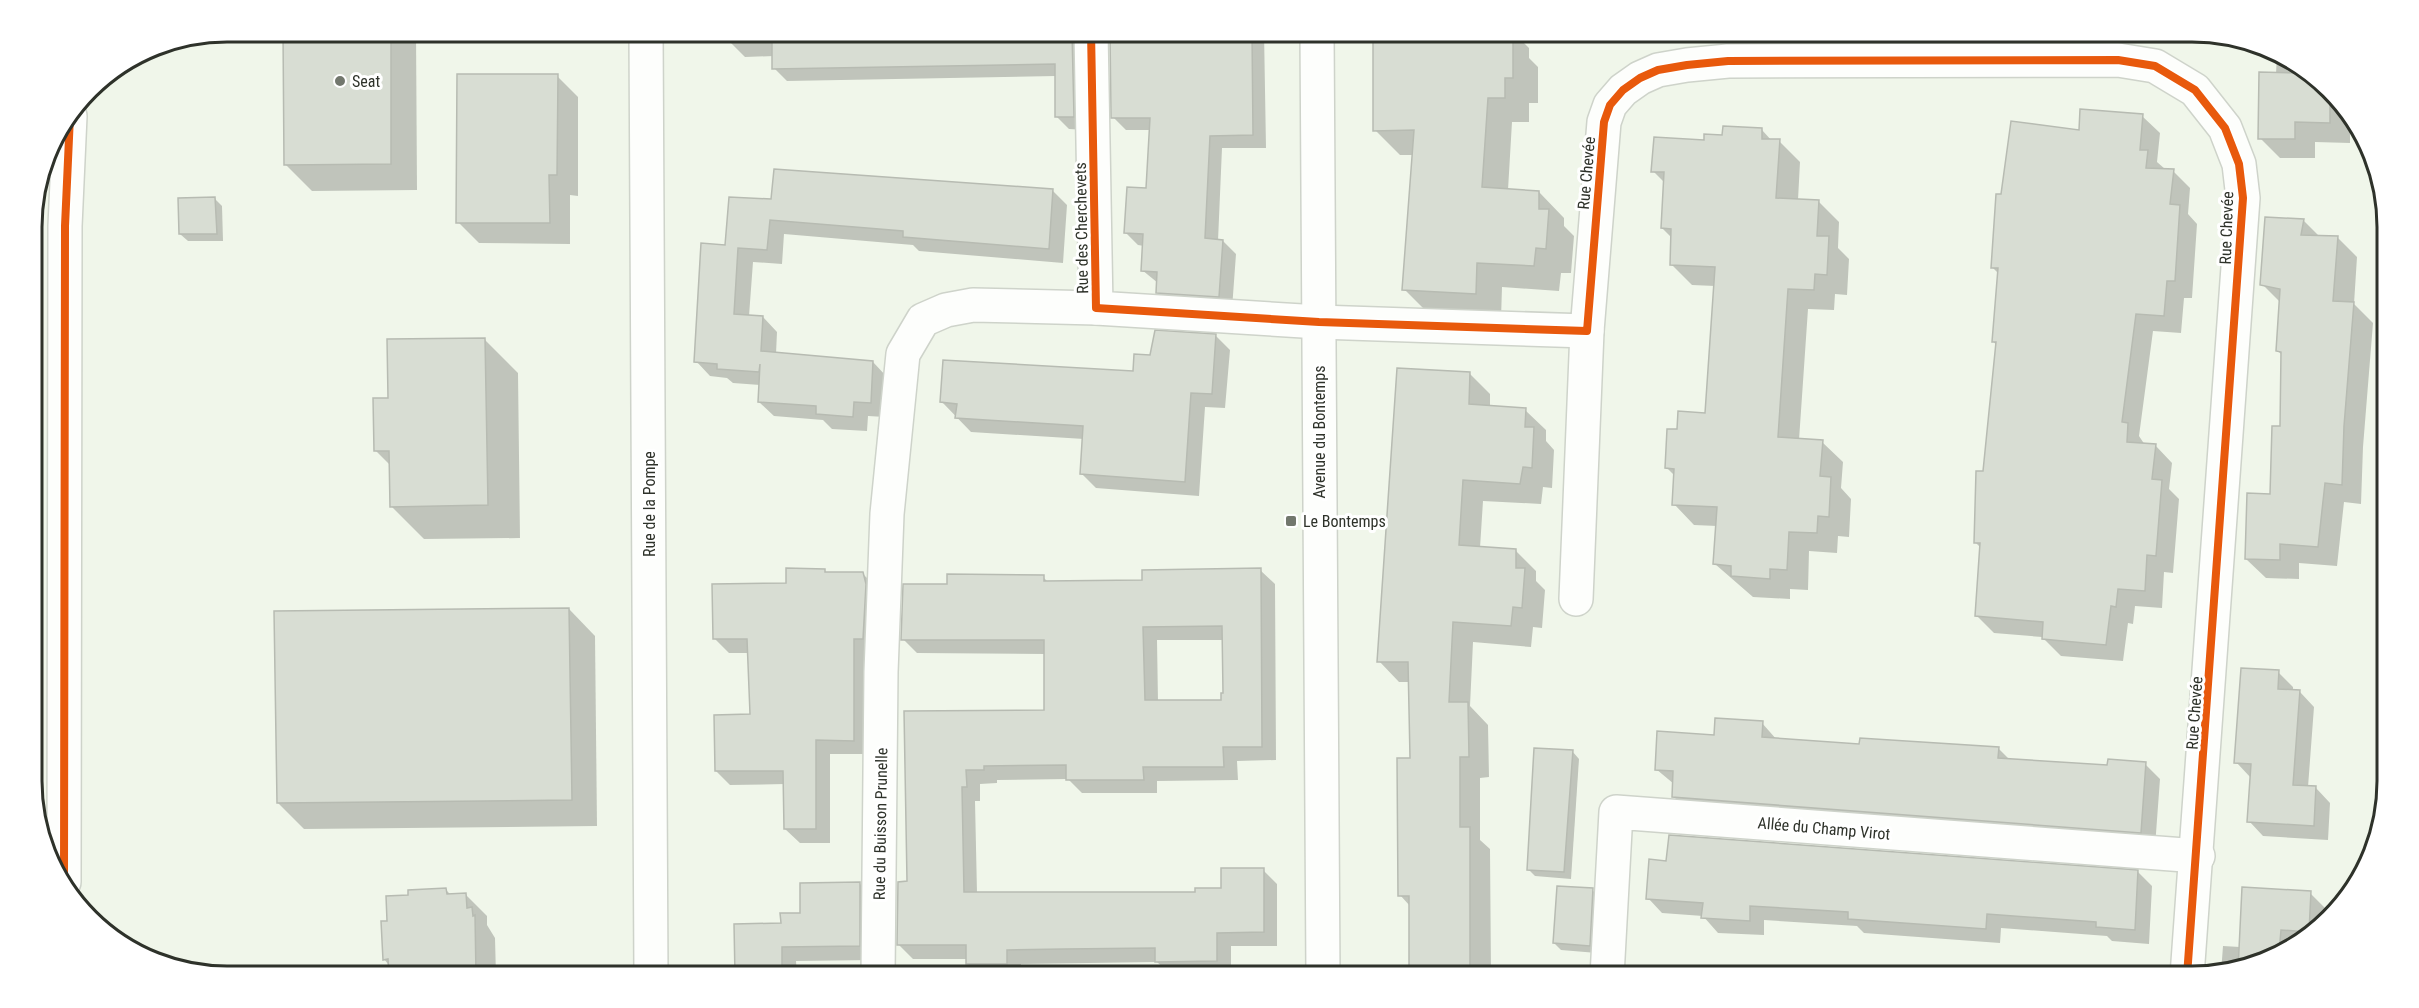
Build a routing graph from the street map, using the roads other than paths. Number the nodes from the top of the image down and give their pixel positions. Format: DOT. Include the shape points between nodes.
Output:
graph roads {
  1 [pos="646,42"];
  2 [pos="1090,42"];
  3 [pos="1317,42"];
  4 [pos="69,130"];
  5 [pos="1096,308"];
  6 [pos="1319,322"];
  7 [pos="1587,331"];
  8 [pos="1576,600"];
  9 [pos="881,672"];
  10 [pos="2198,856"];
  11 [pos="64,868"];
  12 [pos="651,966"];
  13 [pos="878,966"];
  14 [pos="1323,966"];
  15 [pos="1608,966"];
  16 [pos="2188,966"];
  1 -- 12 [label="street, Rue de la Pompe"];
  2 -- 5 [label="street, Rue des Cherchevets"];
  3 -- 6 [label="street, Avenue du Bontemps"];
  4 -- 11 [label="street" via="65,237"];
  5 -- 6 [label="street, Rue des Cherchevets"];
  5 -- 9 [label="street, Rue des Cherchevets" via="964,307 923,320 903,354 887,514"];
  6 -- 7 [label="street"];
  6 -- 14 [label="street, Avenue du Bontemps"];
  7 -- 8 [label="street, Rue Chevée"];
  7 -- 10 [label="street, Rue Chevée" via="1604,122 1610,105 1623,90 1658,70 1728,61 2118,60 2155,66 2195,90 2225,129 2239,164 2243,198"];
  9 -- 13 [label="street, Rue du Buisson Prunelle"];
  10 -- 15 [label="street, Allée du Champ Virot" via="1616,812"];
  10 -- 16 [label="street, Rue Chevée"];
}
